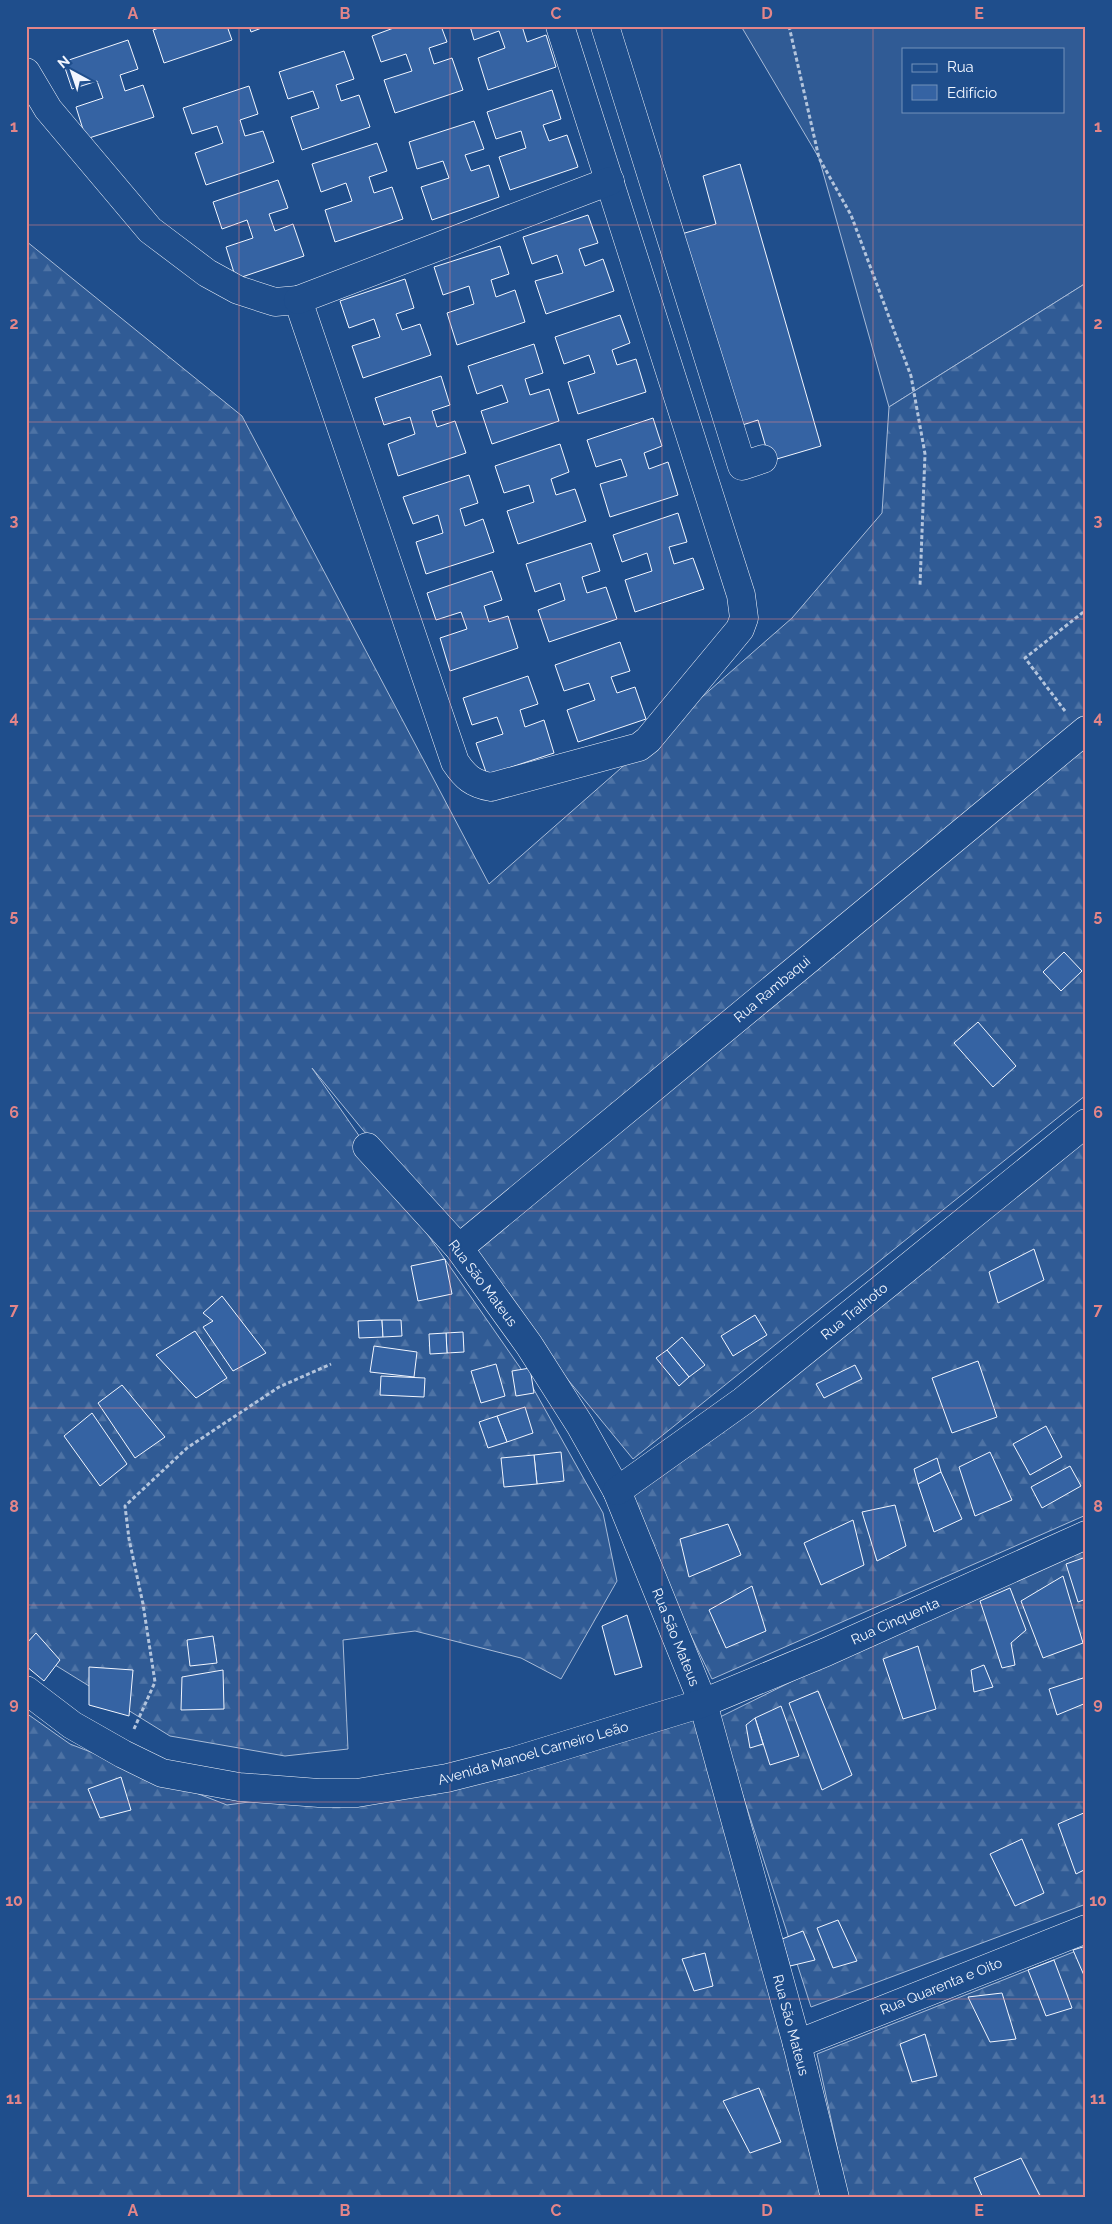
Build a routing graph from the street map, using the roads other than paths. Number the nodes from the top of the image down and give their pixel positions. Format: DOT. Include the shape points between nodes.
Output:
graph roads {
  1 [pos="560,26"];
  2 [pos="605,26"];
  3 [pos="26,72"];
  4 [pos="610,181"];
  5 [pos="298,300"];
  6 [pos="763,459"];
  7 [pos="1084,732"];
  8 [pos="1086,1123"];
  9 [pos="367,1148"];
  10 [pos="459,1248"];
  11 [pos="617,1491"];
  12 [pos="1086,1535"];
  13 [pos="26,1690"];
  14 [pos="703,1703"];
  15 [pos="1086,1928"];
  16 [pos="797,2044"];
  17 [pos="836,2198"];
  1 -- 4 [label="street"];
  2 -- 6 [label="street" via="742,466"];
  3 -- 5 [label="street" via="48,109 150,230 208,273 238,290 275,302"];
  4 -- 5 [label="street"];
  4 -- 5 [label="street" via="744,608 740,629 648,740 639,746 492,787 478,785 465,777 455,762"];
  7 -- 10 [label="street, Rua Rambaqui"];
  8 -- 11 [label="street, Rua Tralhoto" via="743,1401"];
  9 -- 10 [label="street, Rua São Mateus"];
  10 -- 11 [label="street, Rua São Mateus" via="529,1346 580,1425"];
  11 -- 14 [label="street, Rua São Mateus"];
  12 -- 14 [label="street, Rua Cinquenta" via="826,1652"];
  13 -- 14 [label="street, Avenida Manoel Carneiro Leão" via="72,1725 162,1773 239,1787 319,1793 357,1793 447,1778 514,1761"];
  14 -- 16 [label="street, Rua São Mateus"];
  15 -- 16 [label="street, Rua Quarenta e Oito"];
  16 -- 17 [label="street, Rua São Mateus"];
}
